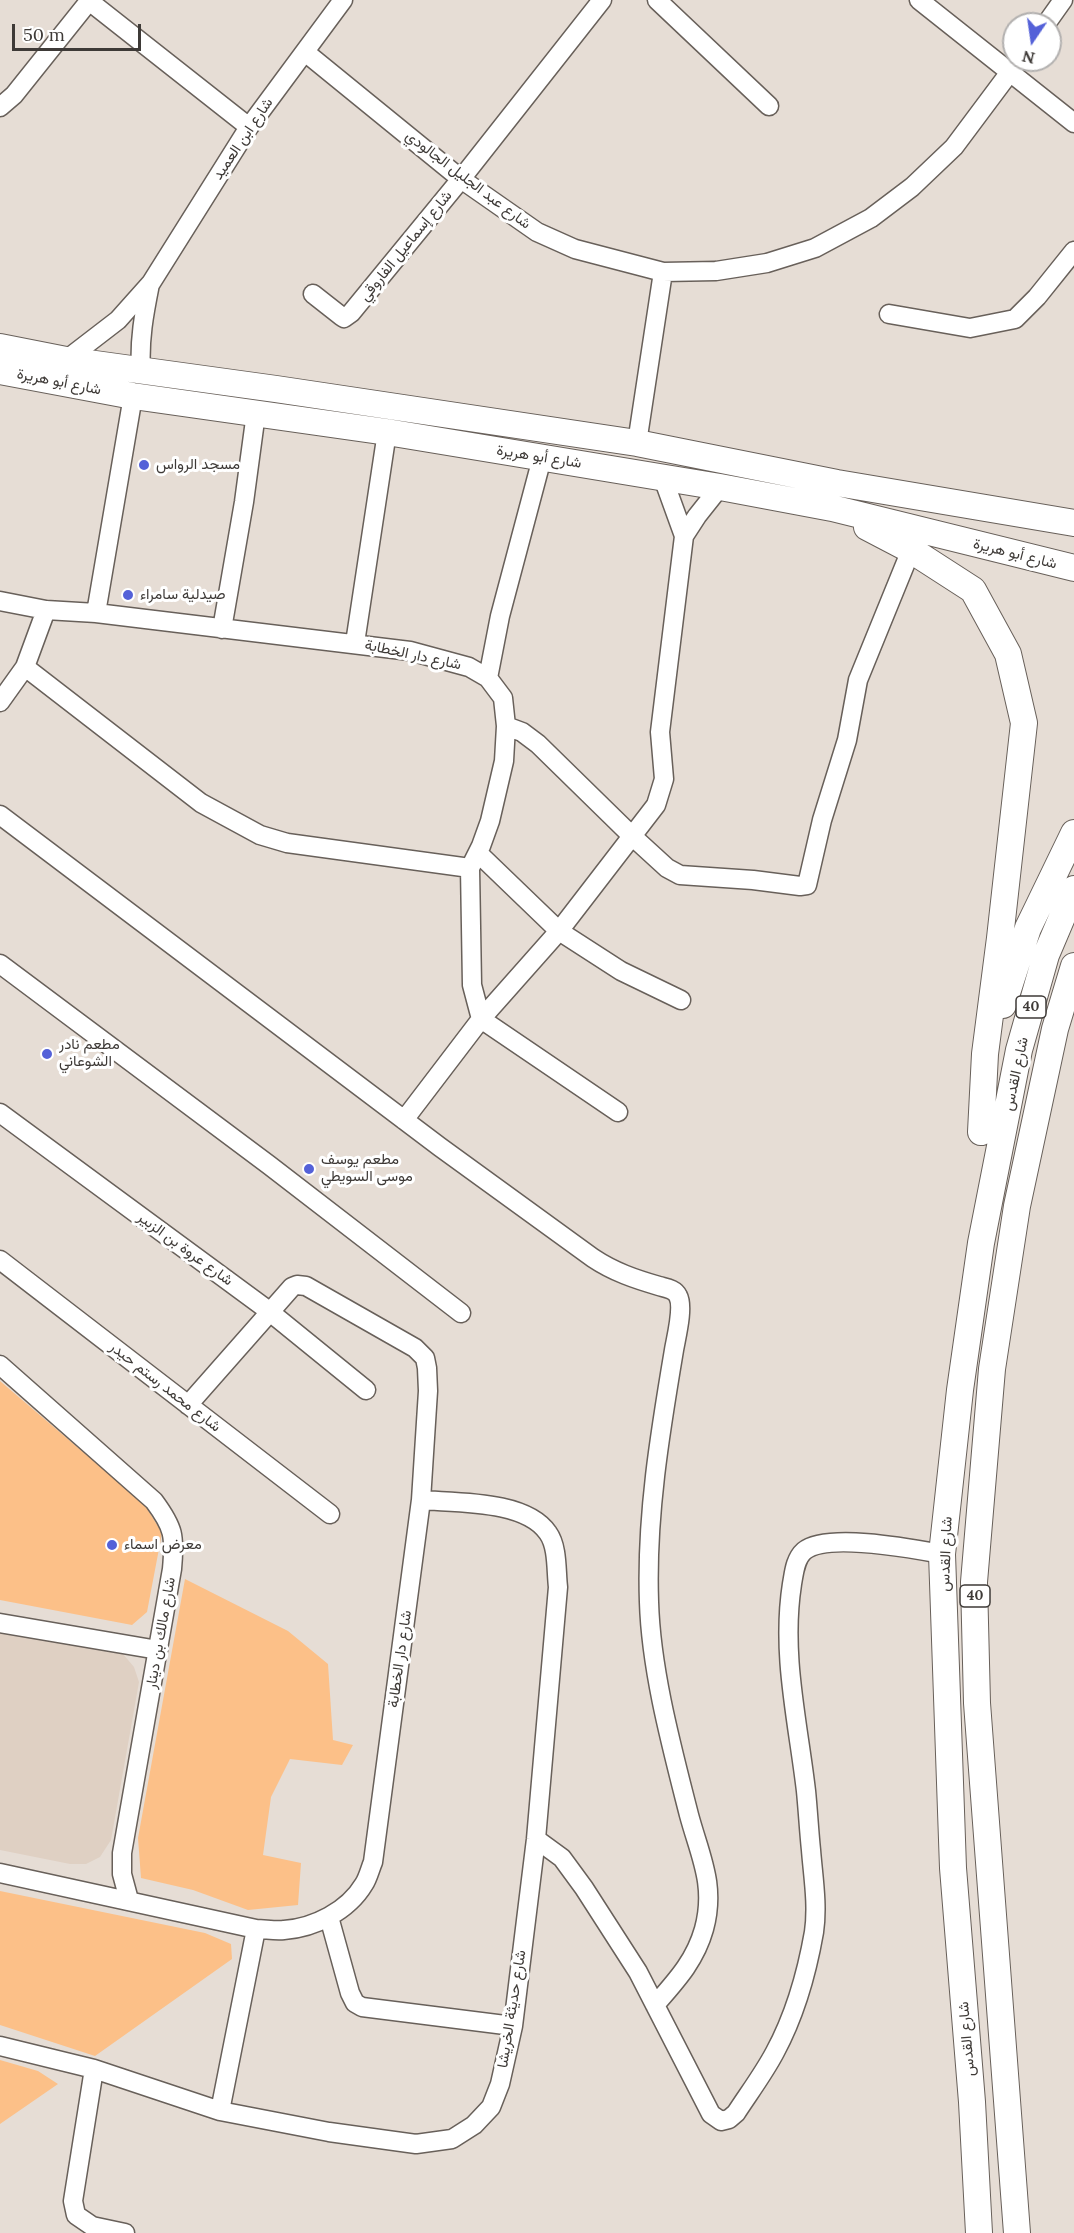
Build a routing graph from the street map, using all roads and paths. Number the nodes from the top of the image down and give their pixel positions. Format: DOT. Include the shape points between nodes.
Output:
graph roads {
  1 [pos="343,0"];
  2 [pos="602,0"];
  3 [pos="657,0"];
  4 [pos="919,0"];
  5 [pos="89,1"];
  6 [pos="305,52"];
  7 [pos="1002,58"];
  8 [pos="1011,72"];
  9 [pos="1020,72"];
  10 [pos="0,106"];
  11 [pos="769,106"];
  12 [pos="1074,123"];
  13 [pos="249,127"];
  14 [pos="461,179"];
  15 [pos="1074,251"];
  16 [pos="663,272"];
  17 [pos="151,283"];
  18 [pos="313,294"];
  19 [pos="889,314"];
  20 [pos="0,347"];
  21 [pos="66,360"];
  22 [pos="0,371"];
  23 [pos="141,371"];
  24 [pos="276,389"];
  25 [pos="318,395"];
  26 [pos="133,396"];
  27 [pos="264,414"];
  28 [pos="313,422"];
  29 [pos="387,432"];
  30 [pos="638,443"];
  31 [pos="542,458"];
  32 [pos="663,478"];
  33 [pos="720,487"];
  34 [pos="832,508"];
  35 [pos="1074,523"];
  36 [pos="684,536"];
  37 [pos="911,550"];
  38 [pos="1074,568"];
  39 [pos="0,602"];
  40 [pos="46,610"];
  41 [pos="96,613"];
  42 [pos="222,629"];
  43 [pos="355,644"];
  44 [pos="26,667"];
  45 [pos="488,678"];
  46 [pos="0,702"];
  47 [pos="506,726"];
  48 [pos="0,815"];
  49 [pos="1074,833"];
  50 [pos="632,836"];
  51 [pos="474,860"];
  52 [pos="1074,889"];
  53 [pos="559,931"];
  54 [pos="0,964"];
  55 [pos="1074,966"];
  56 [pos="681,1000"];
  57 [pos="482,1019"];
  58 [pos="618,1112"];
  59 [pos="0,1113"];
  60 [pos="404,1120"];
  61 [pos="981,1132"];
  62 [pos="981,1243"];
  63 [pos="0,1260"];
  64 [pos="270,1312"];
  65 [pos="461,1313"];
  66 [pos="0,1365"];
  67 [pos="366,1390"];
  68 [pos="188,1405"];
  69 [pos="421,1500"];
  70 [pos="330,1514"];
  71 [pos="942,1554"];
  72 [pos="0,1623"];
  73 [pos="158,1650"];
  74 [pos="536,1839"];
  75 [pos="0,1873"];
  76 [pos="129,1900"];
  77 [pos="329,1917"];
  78 [pos="256,1929"];
  79 [pos="655,2005"];
  80 [pos="513,2026"];
  81 [pos="0,2046"];
  82 [pos="94,2069"];
  83 [pos="220,2111"];
  84 [pos="125,2233"];
  85 [pos="979,2233"];
  86 [pos="1017,2233"];
  1 -- 6 [label="street, شارع ابن العميد"];
  2 -- 14 [label="street, شارع إسماعيل الفاروقي"];
  3 -- 11 [label="street"];
  4 -- 7 [label="street"];
  5 -- 10 [label="street" via="14,95"];
  5 -- 13 [label="street"];
  6 -- 13 [label="street, شارع ابن العميد"];
  6 -- 14 [label="street, شارع عبد الجليل الجالودي"];
  8 -- 16 [label="street, شارع عبد الجليل الجالودي" via="954,147 912,187 871,218 815,248 768,263 716,271"];
  9 -- 12 [label="street"];
  13 -- 17 [label="street, شارع ابن العميد"];
  14 -- 16 [label="street, شارع عبد الجليل الجالودي" via="537,232 575,249"];
  14 -- 18 [label="street, شارع إسماعيل الفاروقي" via="347,317"];
  15 -- 19 [label="street" via="1015,319 970,328"];
  16 -- 30 [label="street"];
  17 -- 21 [label="street, شارع ابن العميد" via="118,320"];
  17 -- 23 [label="street, شارع ابن العميد" via="139,345"];
  20 -- 21 [label="highway, شارع أبو هريرة"];
  21 -- 23 [label="highway, شارع أبو هريرة"];
  22 -- 26 [label="highway, شارع أبو هريرة"];
  23 -- 24 [label="highway, شارع أبو هريرة"];
  24 -- 25 [label="highway, شارع أبو هريرة"];
  24 -- 27 [label="highway"];
  25 -- 28 [label="highway"];
  25 -- 30 [label="highway, شارع أبو هريرة"];
  26 -- 27 [label="highway, شارع أبو هريرة"];
  26 -- 41 [label="street"];
  27 -- 28 [label="highway, شارع أبو هريرة"];
  27 -- 42 [label="street"];
  28 -- 29 [label="highway, شارع أبو هريرة"];
  29 -- 31 [label="highway, شارع أبو هريرة"];
  29 -- 43 [label="street"];
  30 -- 35 [label="highway, شارع أبو هريرة" via="837,483"];
  31 -- 32 [label="highway, شارع أبو هريرة"];
  31 -- 45 [label="street" via="500,616"];
  32 -- 33 [label="highway, شارع أبو هريرة"];
  32 -- 36 [label="street"];
  33 -- 34 [label="highway, شارع أبو هريرة"];
  33 -- 36 [label="street"];
  34 -- 37 [label="highway"];
  34 -- 38 [label="highway, شارع أبو هريرة"];
  36 -- 50 [label="street" via="660,732 664,779 656,805"];
  37 -- 50 [label="street" via="858,680 847,740 807,885 680,875"];
  37 -- 61 [label="highway" via="973,590 1008,654 1024,723 985,1054"];
  39 -- 40 [label="street, شارع دار الخطابة"];
  40 -- 41 [label="street, شارع دار الخطابة"];
  40 -- 44 [label="street"];
  41 -- 42 [label="street, شارع دار الخطابة"];
  42 -- 43 [label="street, شارع دار الخطابة"];
  43 -- 45 [label="street, شارع دار الخطابة" via="420,654 469,667"];
  44 -- 46 [label="street"];
  44 -- 51 [label="street" via="201,803 260,835 287,843"];
  45 -- 47 [label="street" via="503,698"];
  47 -- 50 [label="street" via="538,744"];
  47 -- 51 [label="street" via="504,761 490,821"];
  48 -- 60 [label="street"];
  49 -- 61 [label="highway" via="1028,928 1002,1010"];
  50 -- 53 [label="street"];
  51 -- 53 [label="street"];
  51 -- 57 [label="street" via="472,984"];
  52 -- 62 [label="highway, شارع القدس / 40" via="1046,955 1019,1050"];
  53 -- 56 [label="street" via="621,971"];
  53 -- 57 [label="street"];
  54 -- 65 [label="street"];
  55 -- 86 [label="highway, شارع القدس / 40" via="1055,1029 1017,1206 992,1369 974,1582 977,1714"];
  57 -- 58 [label="street"];
  57 -- 60 [label="street"];
  59 -- 64 [label="street, شارع عروة بن الزبير"];
  60 -- 79 [label="street" via="610,1270 672,1290 678,1296 678,1328 651,1510 650,1640 690,1817 707,1871 708,1904 704,1930 689,1966"];
  61 -- 62 [label="highway"];
  62 -- 71 [label="highway, شارع القدس / 40"];
  63 -- 68 [label="street, شارع محمد رستم حيدر"];
  64 -- 67 [label="street, شارع عروة بن الزبير"];
  64 -- 68 [label="street, شارع دار الخطابة"];
  64 -- 69 [label="street, شارع دار الخطابة" via="292,1287 306,1286 415,1348 425,1358 428,1391"];
  66 -- 73 [label="street, شارع مالك بن دينار" via="154,1501 169,1522 174,1543"];
  68 -- 70 [label="street, شارع محمد رستم حيدر"];
  69 -- 74 [label="street, شارع حديثة الخريشا" via="496,1506 529,1516 549,1533 558,1587"];
  69 -- 77 [label="street, شارع دار الخطابة" via="373,1862 363,1885"];
  71 -- 79 [label="street" via="853,1542 830,1543 803,1552 795,1566 788,1650 806,1790 814,1930 800,1992 776,2052 729,2119 721,2121 711,2114"];
  71 -- 85 [label="highway, شارع القدس / 40" via="953,1868"];
  72 -- 73 [label="street"];
  73 -- 76 [label="street, شارع مالك بن دينار" via="122,1853 122,1874"];
  74 -- 79 [label="street" via="570,1866"];
  74 -- 80 [label="street, شارع حديثة الخريشا"];
  75 -- 76 [label="street, شارع دار الخطابة"];
  76 -- 78 [label="street, شارع دار الخطابة"];
  77 -- 78 [label="street, شارع دار الخطابة" via="284,1930"];
  77 -- 80 [label="street" via="355,2003"];
  78 -- 83 [label="street"];
  80 -- 83 [label="street, شارع حديثة الخريشا" via="491,2107 474,2125 452,2139 417,2144"];
  81 -- 82 [label="street, شارع حديثة الخريشا"];
  82 -- 83 [label="street, شارع حديثة الخريشا"];
  82 -- 84 [label="street" via="73,2201 76,2215 92,2226"];
}
